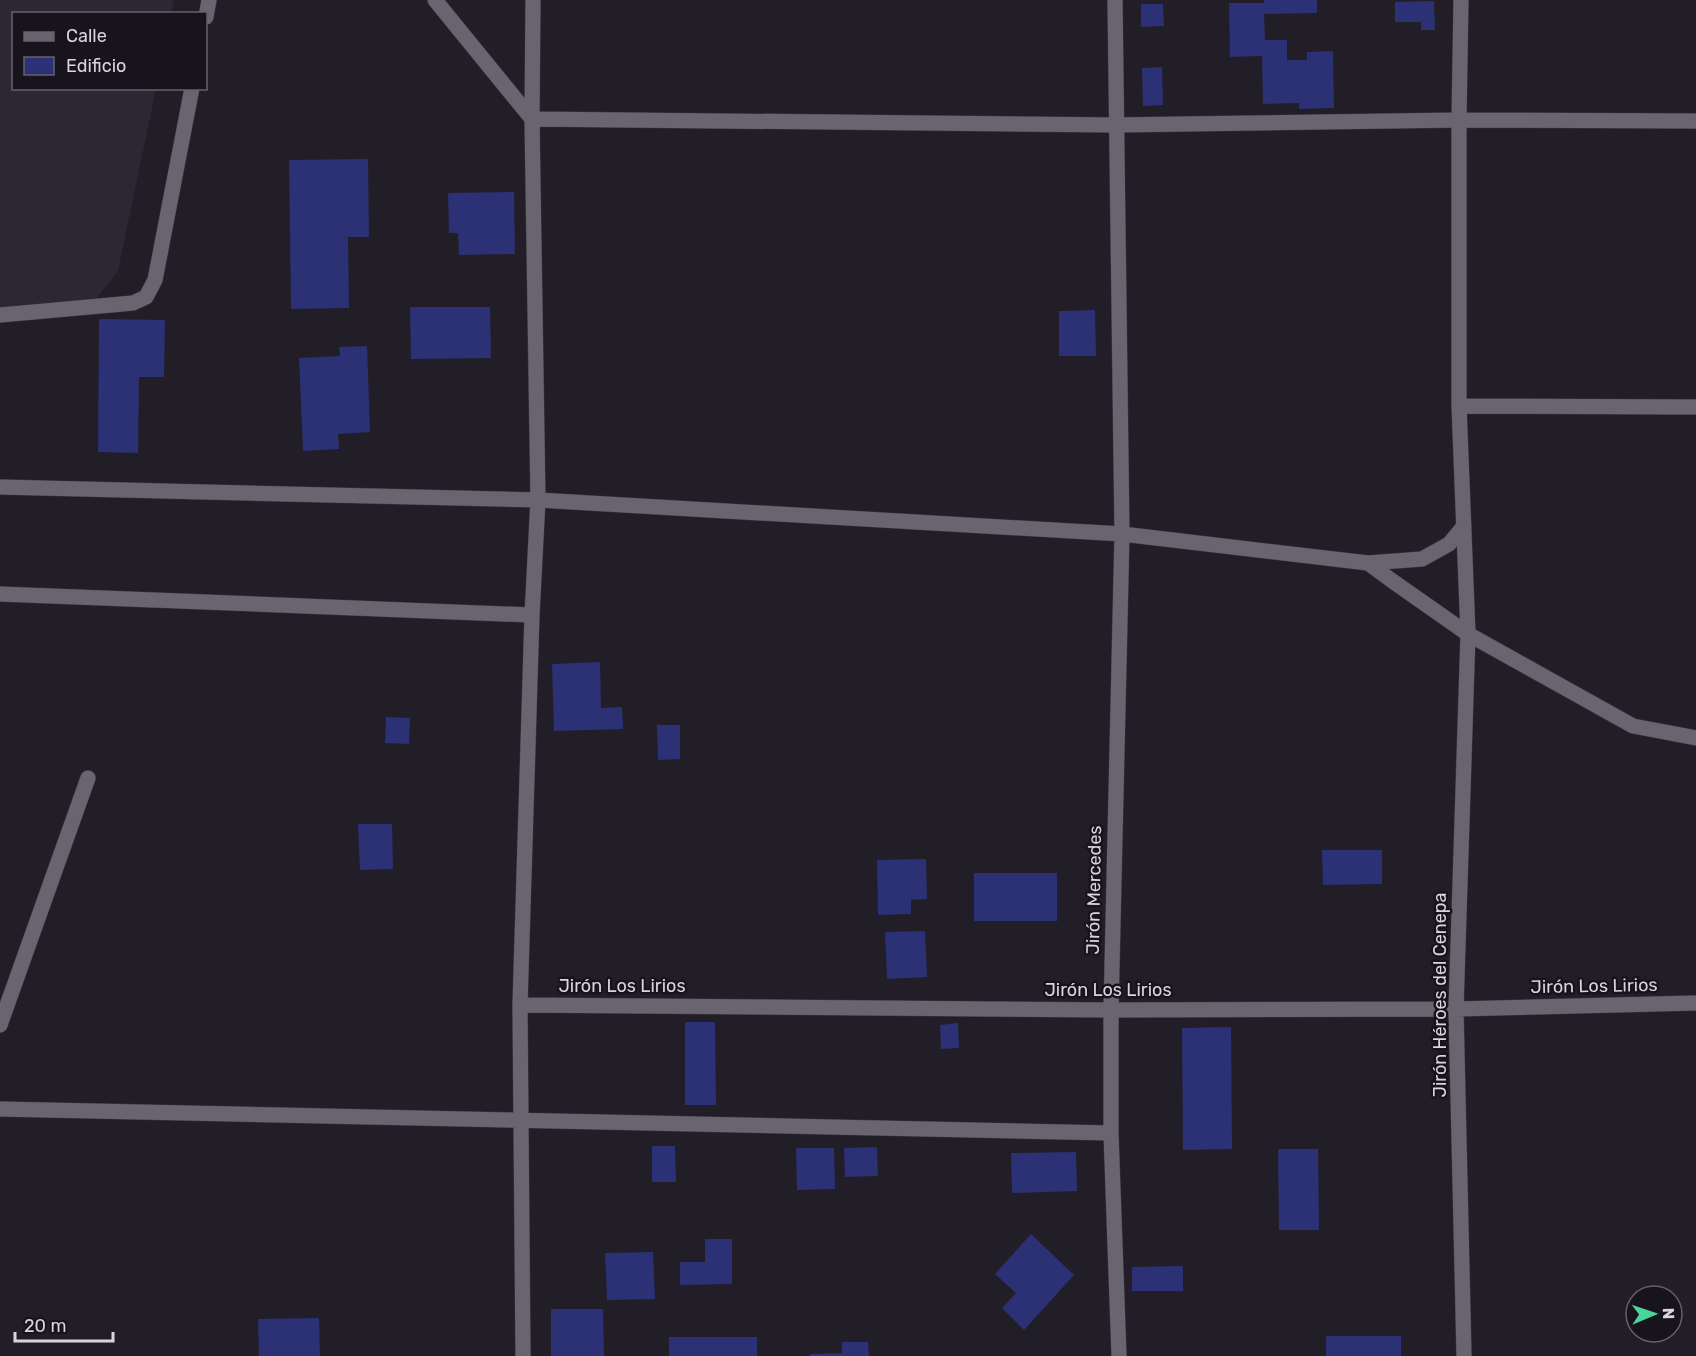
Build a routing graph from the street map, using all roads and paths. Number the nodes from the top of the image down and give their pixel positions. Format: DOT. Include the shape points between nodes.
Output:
graph roads {
  1 [pos="435,0"];
  2 [pos="533,0"];
  3 [pos="1115,0"];
  4 [pos="1461,0"];
  5 [pos="192,90"];
  6 [pos="532,119"];
  7 [pos="1459,120"];
  8 [pos="1696,121"];
  9 [pos="1116,124"];
  10 [pos="0,315"];
  11 [pos="1459,406"];
  12 [pos="1696,406"];
  13 [pos="0,487"];
  14 [pos="538,500"];
  15 [pos="1464,526"];
  16 [pos="1122,534"];
  17 [pos="1368,562"];
  18 [pos="0,594"];
  19 [pos="532,615"];
  20 [pos="1468,634"];
  21 [pos="1696,738"];
  22 [pos="88,778"];
  23 [pos="1696,1003"];
  24 [pos="520,1005"];
  25 [pos="1111,1010"];
  26 [pos="1456,1010"];
  27 [pos="0,1025"];
  28 [pos="0,1108"];
  29 [pos="521,1120"];
  30 [pos="1111,1132"];
  31 [pos="522,1356"];
  32 [pos="1119,1356"];
  33 [pos="1464,1356"];
  1 -- 6 [label="street"];
  2 -- 6 [label="street"];
  3 -- 9 [label="street, Jirón Mercedes"];
  4 -- 7 [label="street, Jirón Héroes del Cenepa"];
  5 -- 10 [label="street" via="155,280 146,297 133,303"];
  6 -- 9 [label="street"];
  6 -- 14 [label="street"];
  7 -- 8 [label="street"];
  7 -- 9 [label="street"];
  7 -- 11 [label="street, Jirón Héroes del Cenepa"];
  9 -- 16 [label="street, Jirón Mercedes"];
  11 -- 12 [label="street"];
  11 -- 15 [label="street, Jirón Héroes del Cenepa"];
  13 -- 14 [label="street"];
  14 -- 16 [label="street"];
  14 -- 19 [label="street"];
  15 -- 17 [label="street" via="1449,544 1422,559"];
  15 -- 20 [label="street, Jirón Héroes del Cenepa"];
  16 -- 17 [label="street"];
  16 -- 25 [label="street, Jirón Mercedes"];
  17 -- 20 [label="street"];
  18 -- 19 [label="street"];
  19 -- 24 [label="street"];
  20 -- 21 [label="street" via="1633,726"];
  20 -- 26 [label="street, Jirón Héroes del Cenepa"];
  22 -- 27 [label="street"];
  23 -- 26 [label="street, Jirón Los Lirios"];
  24 -- 25 [label="street, Jirón Los Lirios"];
  24 -- 29 [label="street"];
  25 -- 26 [label="street, Jirón Los Lirios"];
  25 -- 30 [label="street, Jirón Mercedes"];
  26 -- 33 [label="street, Jirón Héroes del Cenepa"];
  28 -- 29 [label="street"];
  29 -- 30 [label="street"];
  29 -- 31 [label="street"];
  30 -- 32 [label="street, Jirón Mercedes"];
}
